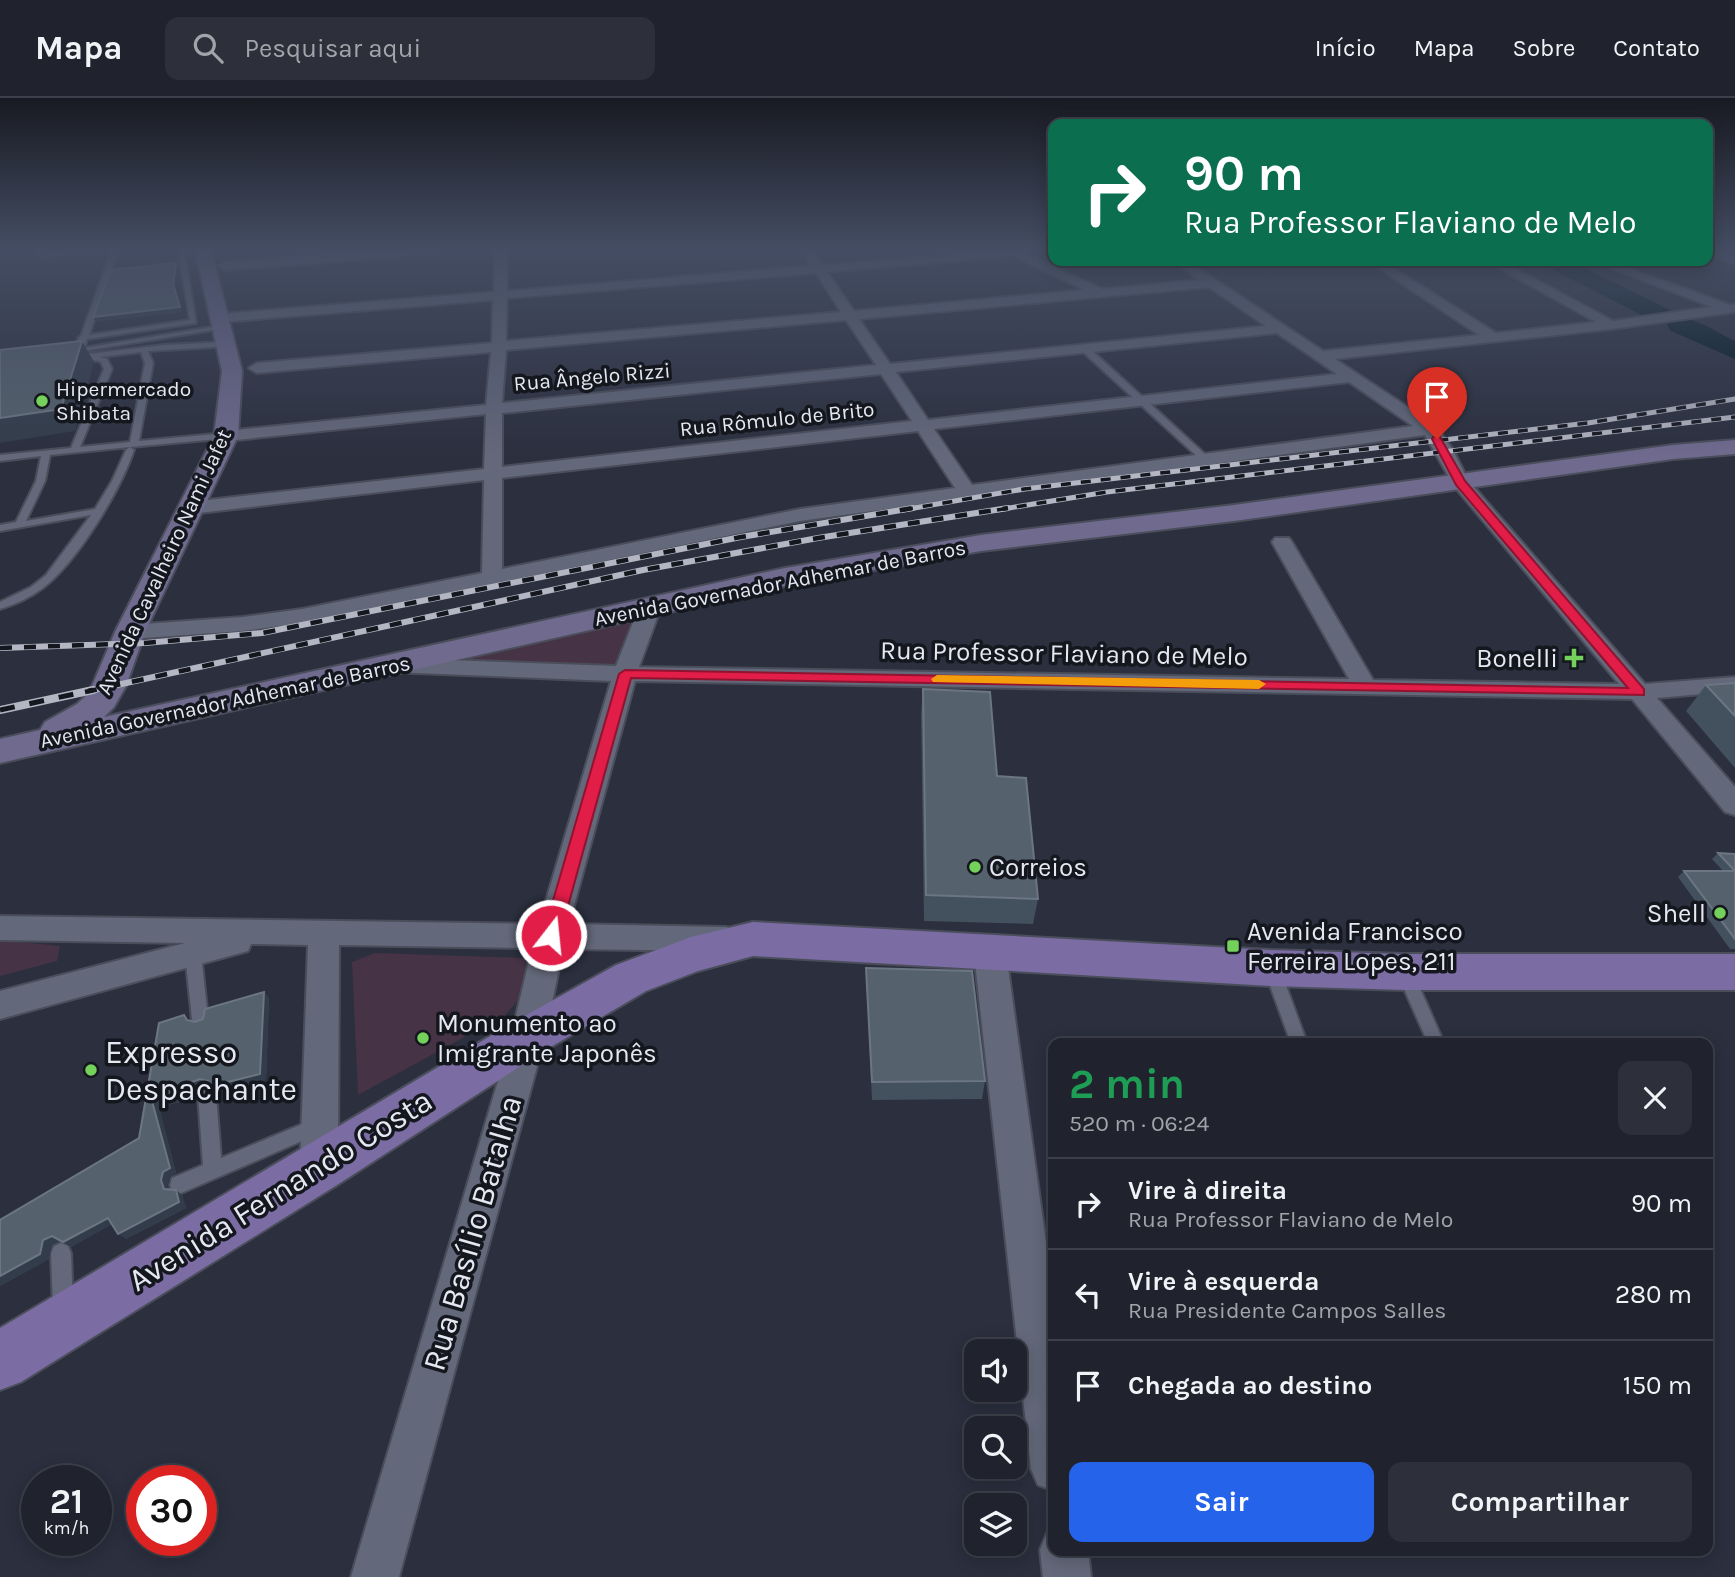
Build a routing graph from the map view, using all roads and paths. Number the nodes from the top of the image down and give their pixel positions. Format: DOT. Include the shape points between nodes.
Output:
graph roads {
  1 [pos="89,319"];
  2 [pos="193,319"];
  3 [pos="225,319"];
  4 [pos="226,319"];
  5 [pos="287,319"];
  6 [pos="500,319"];
  7 [pos="807,319"];
  8 [pos="854,319"];
  9 [pos="1264,319"];
  10 [pos="1464,319"];
  11 [pos="1600,319"];
  12 [pos="1656,319"];
  13 [pos="1611,325"];
  14 [pos="227,326"];
  15 [pos="1279,329"];
  16 [pos="1492,337"];
  17 [pos="82,338"];
  18 [pos="499,347"];
  19 [pos="81,349"];
  20 [pos="144,349"];
  21 [pos="1085,349"];
  22 [pos="90,355"];
  23 [pos="1320,356"];
  24 [pos="257,368"];
  25 [pos="887,370"];
  26 [pos="1351,377"];
  27 [pos="1143,400"];
  28 [pos="494,407"];
  29 [pos="925,426"];
  30 [pos="1429,429"];
  31 [pos="235,435"];
  32 [pos="132,447"];
  33 [pos="1734,447"];
  34 [pos="74,450"];
  35 [pos="46,454"];
  36 [pos="0,458"];
  37 [pos="1204,458"];
  38 [pos="495,472"];
  39 [pos="1460,482"];
  40 [pos="966,491"];
  41 [pos="200,508"];
  42 [pos="100,511"];
  43 [pos="19,525"];
  44 [pos="0,528"];
  45 [pos="1282,542"];
  46 [pos="492,576"];
  47 [pos="0,606"];
  48 [pos="650,607"];
  49 [pos="140,631"];
  50 [pos="391,665"];
  51 [pos="625,674"];
  52 [pos="1735,684"];
  53 [pos="1365,686"];
  54 [pos="1639,692"];
  55 [pos="171,714"];
  56 [pos="10,749"];
  57 [pos="1735,805"];
  58 [pos="0,928"];
  59 [pos="324,933"];
  60 [pos="551,935"];
  61 [pos="753,940"];
  62 [pos="197,943"];
  63 [pos="990,953"];
  64 [pos="1271,968"];
  65 [pos="1405,972"];
  66 [pos="1735,972"];
  67 [pos="0,1005"];
  68 [pos="200,1019"];
  69 [pos="528,1037"];
  70 [pos="1296,1038"];
  71 [pos="1434,1038"];
  72 [pos="207,1095"];
  73 [pos="320,1146"];
  74 [pos="213,1170"];
  75 [pos="179,1185"];
  76 [pos="61,1252"];
  77 [pos="64,1323"];
  78 [pos="0,1361"];
  79 [pos="1048,1421"];
  80 [pos="1064,1556"];
  81 [pos="375,1577"];
  82 [pos="1067,1577"];
  1 -- 17 [label="lane"];
  2 -- 17 [label="lane"];
  3 -- 14 [label="main road, Avenida Cavalheiro Nami Jafet"];
  4 -- 14 [label="main road, Avenida Cavalheiro Nami Jafet"];
  5 -- 14 [label="street"];
  6 -- 18 [label="street"];
  7 -- 18 [label="street"];
  8 -- 25 [label="street"];
  9 -- 15 [label="street"];
  10 -- 16 [label="street"];
  11 -- 13 [label="street"];
  12 -- 13 [label="street"];
  13 -- 16 [label="street"];
  14 -- 19 [label="lane"];
  14 -- 20 [label="lane"];
  14 -- 24 [label="main road, Avenida Cavalheiro Nami Jafet"];
  14 -- 31 [label="main road, Avenida Cavalheiro Nami Jafet"];
  15 -- 21 [label="street, Rua Ângelo Rizzi"];
  15 -- 23 [label="street"];
  16 -- 23 [label="street"];
  17 -- 19 [label="lane"];
  18 -- 24 [label="street"];
  18 -- 28 [label="street"];
  19 -- 22 [label="lane" via="64,356"];
  20 -- 22 [label="lane"];
  20 -- 32 [label="lane" via="149,363"];
  21 -- 25 [label="street, Rua Ângelo Rizzi"];
  21 -- 27 [label="lane"];
  22 -- 34 [label="lane" via="104,361 108,369"];
  23 -- 26 [label="street"];
  24 -- 31 [label="main road, Avenida Cavalheiro Nami Jafet" via="253,411"];
  25 -- 28 [label="street, Rua Ângelo Rizzi"];
  25 -- 29 [label="street"];
  26 -- 27 [label="street, Rua Rômulo de Brito"];
  26 -- 30 [label="street"];
  27 -- 29 [label="street, Rua Rômulo de Brito"];
  27 -- 37 [label="lane"];
  28 -- 31 [label="street, Rua Ângelo Rizzi"];
  28 -- 38 [label="street"];
  29 -- 38 [label="street, Rua Rômulo de Brito"];
  29 -- 40 [label="street"];
  30 -- 37 [label="street"];
  30 -- 39 [label="street"];
  31 -- 32 [label="lane"];
  31 -- 41 [label="main road, Avenida Cavalheiro Nami Jafet"];
  32 -- 34 [label="lane"];
  32 -- 42 [label="lane"];
  33 -- 39 [label="main road, Avenida Governador Adhemar de Barros"];
  34 -- 35 [label="lane"];
  35 -- 36 [label="lane"];
  35 -- 43 [label="lane"];
  37 -- 40 [label="street"];
  38 -- 41 [label="street, Rua Rômulo de Brito"];
  38 -- 46 [label="street"];
  39 -- 48 [label="main road, Avenida Governador Adhemar de Barros" via="981,542"];
  39 -- 54 [label="street"];
  40 -- 46 [label="street" via="788,517"];
  41 -- 49 [label="main road, Avenida Cavalheiro Nami Jafet"];
  42 -- 43 [label="lane"];
  42 -- 47 [label="lane" via="41,585"];
  43 -- 44 [label="lane"];
  45 -- 53 [label="street"];
  46 -- 49 [label="street" via="302,616"];
  48 -- 50 [label="main road, Avenida Governador Adhemar de Barros"];
  48 -- 51 [label="street, Rua Basílio Batalha"];
  49 -- 55 [label="main road, Avenida Cavalheiro Nami Jafet" via="133,696 146,709"];
  49 -- 56 [label="main road, Avenida Cavalheiro Nami Jafet" via="102,700 68,725"];
  50 -- 51 [label="street, Rua Professor Flaviano de Melo"];
  50 -- 55 [label="main road, Avenida Governador Adhemar de Barros"];
  51 -- 53 [label="street, Rua Professor Flaviano de Melo"];
  51 -- 60 [label="street, Rua Basílio Batalha"];
  52 -- 54 [label="street, Rua Professor Flaviano de Melo"];
  53 -- 54 [label="street, Rua Professor Flaviano de Melo"];
  54 -- 57 [label="street"];
  55 -- 56 [label="main road, Avenida Governador Adhemar de Barros"];
  58 -- 62 [label="street"];
  59 -- 60 [label="street"];
  59 -- 62 [label="street" via="271,933"];
  59 -- 73 [label="street"];
  60 -- 61 [label="street"];
  60 -- 69 [label="street, Rua Basílio Batalha"];
  61 -- 63 [label="main road, Avenida Fernando Costa"];
  61 -- 69 [label="main road, Avenida Fernando Costa" via="691,955 631,978"];
  62 -- 67 [label="street"];
  62 -- 68 [label="lane"];
  63 -- 64 [label="main road, Avenida Fernando Costa"];
  63 -- 79 [label="street"];
  64 -- 65 [label="main road, Avenida Fernando Costa"];
  64 -- 70 [label="lane"];
  65 -- 66 [label="main road, Avenida Fernando Costa"];
  65 -- 71 [label="lane"];
  69 -- 73 [label="main road, Avenida Fernando Costa"];
  69 -- 81 [label="street, Rua Basílio Batalha"];
  72 -- 74 [label="lane"];
  73 -- 74 [label="lane"];
  73 -- 77 [label="main road, Avenida Fernando Costa"];
  74 -- 75 [label="lane"];
  76 -- 77 [label="lane"];
  77 -- 78 [label="main road, Avenida Fernando Costa"];
  80 -- 82 [label="street"];
}
